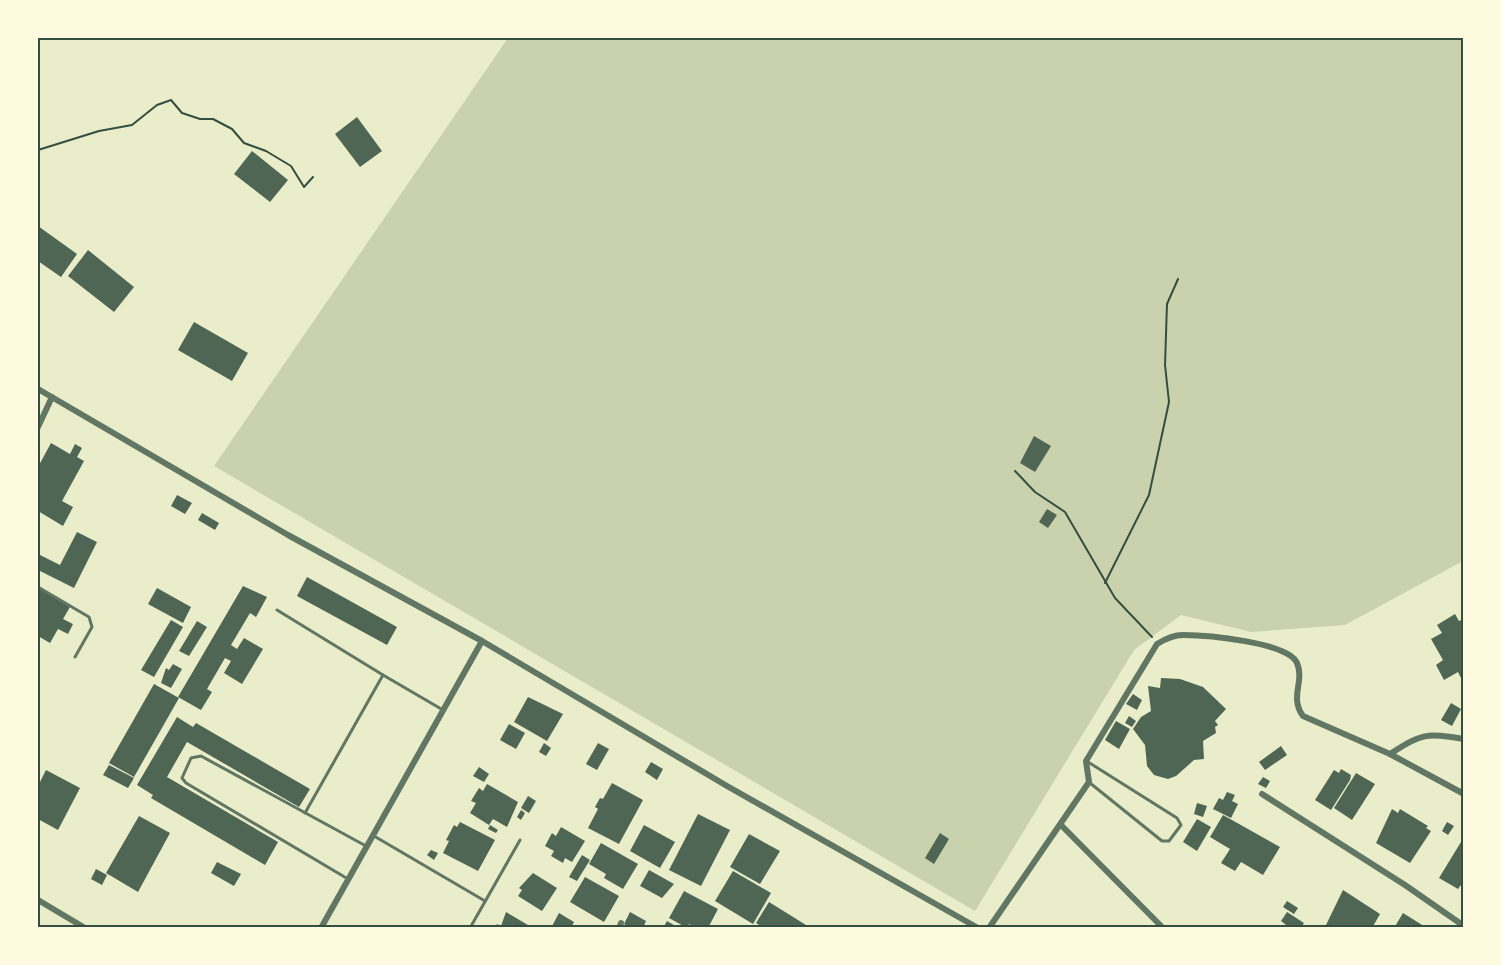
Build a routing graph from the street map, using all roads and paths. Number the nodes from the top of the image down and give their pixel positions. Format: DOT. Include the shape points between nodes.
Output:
graph roads {
  1 [pos="38,150"];
  2 [pos="313,177"];
  3 [pos="1178,279"];
  4 [pos="38,389"];
  5 [pos="52,398"];
  6 [pos="38,426"];
  7 [pos="1015,471"];
  8 [pos="1106,583"];
  9 [pos="38,587"];
  10 [pos="277,610"];
  11 [pos="482,641"];
  12 [pos="1157,644"];
  13 [pos="75,657"];
  14 [pos="383,675"];
  15 [pos="443,710"];
  16 [pos="1464,739"];
  17 [pos="1390,754"];
  18 [pos="1086,761"];
  19 [pos="1089,782"];
  20 [pos="1262,794"];
  21 [pos="1464,794"];
  22 [pos="305,813"];
  23 [pos="1061,825"];
  24 [pos="373,835"];
  25 [pos="520,840"];
  26 [pos="367,846"];
  27 [pos="348,879"];
  28 [pos="38,900"];
  29 [pos="485,901"];
  30 [pos="1464,926"];
  31 [pos="85,927"];
  32 [pos="321,927"];
  33 [pos="470,927"];
  34 [pos="978,927"];
  35 [pos="989,927"];
  36 [pos="1163,927"];
  1 -- 2 [label="path" via="132,125 157,105 171,100 182,113 213,119 232,129 244,143 291,166 304,187"];
  3 -- 8 [label="path" via="1167,304 1165,365 1169,402 1149,495"];
  4 -- 5 [label="street"];
  5 -- 6 [label="street"];
  5 -- 11 [label="street" via="288,535"];
  7 -- 8 [label="path" via="1035,492 1065,512"];
  8 -- 12 [label="path"];
  9 -- 13 [label="lane" via="89,617 92,627"];
  10 -- 14 [label="lane"];
  11 -- 15 [label="street"];
  11 -- 34 [label="street" via="727,786"];
  12 -- 17 [label="street" via="1181,635 1254,643 1291,653 1298,664 1296,707 1303,716"];
  12 -- 18 [label="street"];
  14 -- 15 [label="lane"];
  14 -- 22 [label="lane"];
  15 -- 24 [label="street"];
  16 -- 17 [label="street" via="1431,734 1416,737"];
  17 -- 21 [label="street"];
  18 -- 19 [label="street"];
  18 -- 19 [label="lane" via="1177,818 1181,825 1169,841 1162,841"];
  19 -- 23 [label="street"];
  20 -- 30 [label="street"];
  22 -- 26 [label="lane"];
  22 -- 27 [label="lane" via="201,756 191,758 183,772 186,783"];
  23 -- 35 [label="street"];
  23 -- 36 [label="street"];
  24 -- 26 [label="street"];
  24 -- 29 [label="lane"];
  25 -- 29 [label="lane"];
  26 -- 27 [label="street"];
  27 -- 32 [label="street"];
  28 -- 31 [label="street"];
  29 -- 33 [label="lane"];
}
